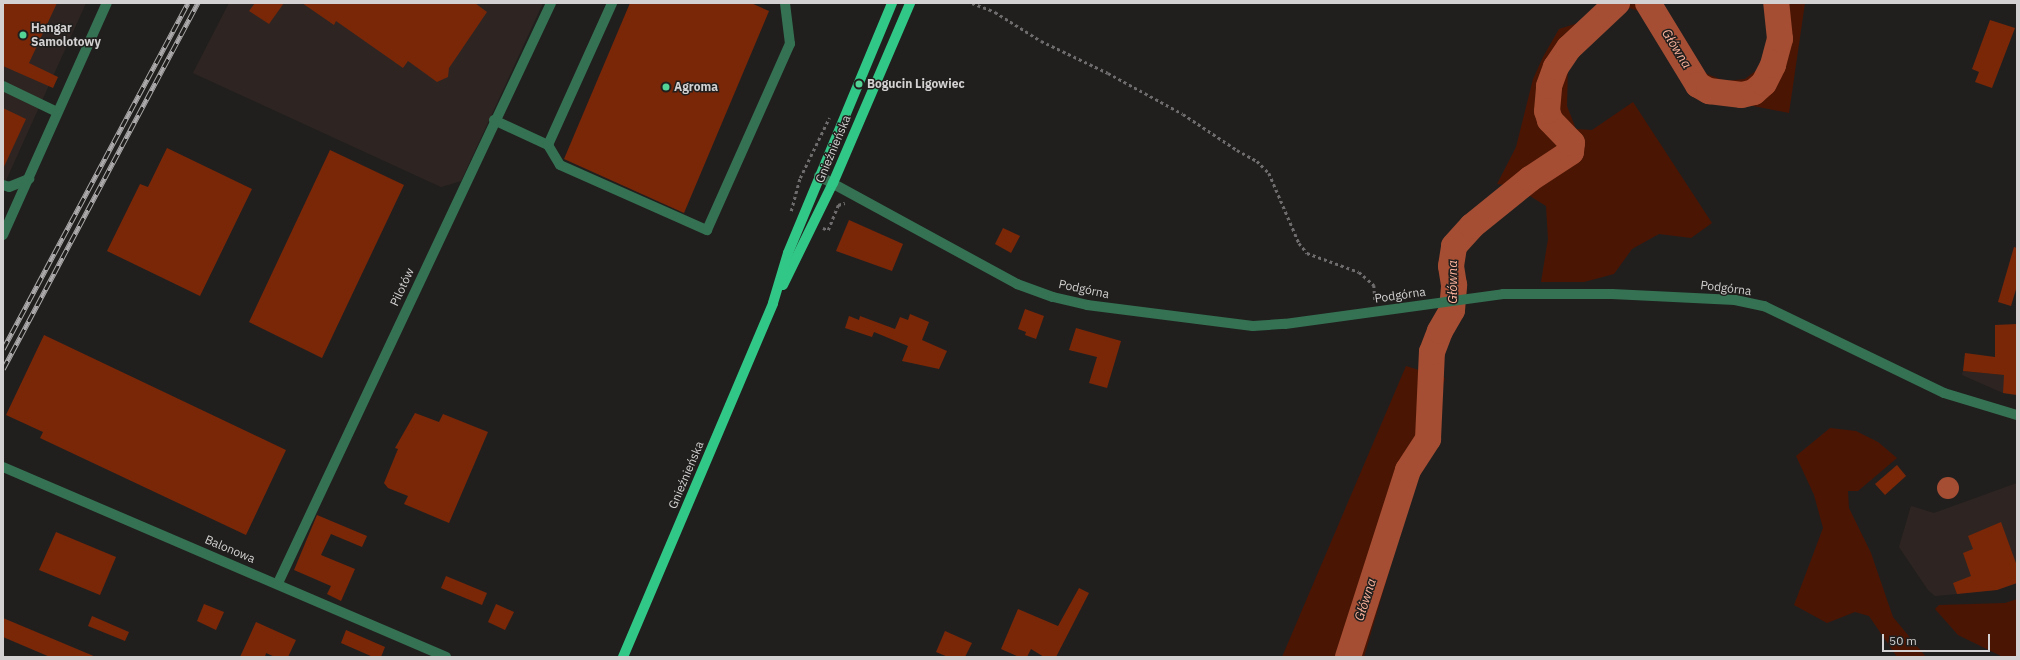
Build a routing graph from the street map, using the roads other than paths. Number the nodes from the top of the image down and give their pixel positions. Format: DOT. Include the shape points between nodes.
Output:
graph roads {
  1 [pos="107,3"];
  2 [pos="551,3"];
  3 [pos="612,3"];
  4 [pos="784,3"];
  5 [pos="892,3"];
  6 [pos="910,3"];
  7 [pos="3,86"];
  8 [pos="57,112"];
  9 [pos="494,120"];
  10 [pos="548,145"];
  11 [pos="819,176"];
  12 [pos="29,179"];
  13 [pos="833,183"];
  14 [pos="3,185"];
  15 [pos="3,235"];
  16 [pos="773,303"];
  17 [pos="2017,415"];
  18 [pos="3,468"];
  19 [pos="278,583"];
  20 [pos="446,657"];
  21 [pos="623,657"];
  1 -- 8 [label="street"];
  2 -- 9 [label="street, Pilotów"];
  3 -- 10 [label="street"];
  4 -- 10 [label="street" via="790,44 707,230 560,165"];
  5 -- 11 [label="main road, Gnieźnieńska"];
  6 -- 13 [label="main road, Gnieźnieńska"];
  7 -- 8 [label="street"];
  8 -- 12 [label="street"];
  9 -- 10 [label="street"];
  9 -- 19 [label="street, Pilotów"];
  11 -- 13 [label="street, Podgórna"];
  11 -- 16 [label="main road, Gnieźnieńska"];
  12 -- 14 [label="street" via="9,187"];
  12 -- 15 [label="street"];
  13 -- 16 [label="main road, Gnieźnieńska"];
  13 -- 17 [label="street, Podgórna" via="1017,284 1066,300 1170,317 1253,326 1375,312 1480,295 1528,293 1735,300 1764,306 1913,380 1978,405"];
  16 -- 21 [label="main road, Gnieźnieńska"];
  18 -- 19 [label="street, Balonowa"];
  19 -- 20 [label="street, Balonowa"];
}
